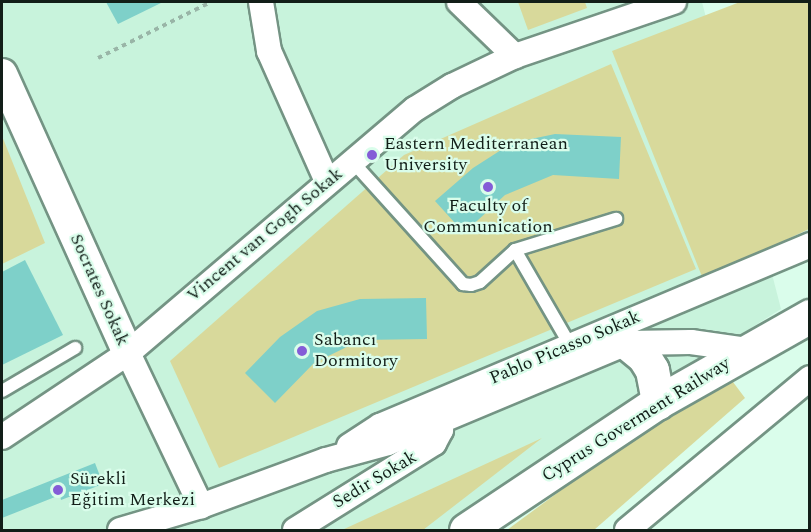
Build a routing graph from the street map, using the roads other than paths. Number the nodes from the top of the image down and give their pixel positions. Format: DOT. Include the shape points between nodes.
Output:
graph roads {
  1 [pos="261,2"];
  2 [pos="459,2"];
  3 [pos="674,2"];
  4 [pos="515,56"];
  5 [pos="2,74"];
  6 [pos="352,161"];
  7 [pos="327,181"];
  8 [pos="616,219"];
  9 [pos="810,245"];
  10 [pos="515,250"];
  11 [pos="810,316"];
  12 [pos="627,343"];
  13 [pos="570,345"];
  14 [pos="75,348"];
  15 [pos="748,350"];
  16 [pos="128,353"];
  17 [pos="810,378"];
  18 [pos="2,391"];
  19 [pos="657,402"];
  20 [pos="440,419"];
  21 [pos="2,437"];
  22 [pos="326,460"];
  23 [pos="201,506"];
  24 [pos="120,531"];
  25 [pos="295,531"];
  26 [pos="466,531"];
  27 [pos="627,531"];
  1 -- 7 [label="street" via="269,51"];
  2 -- 4 [label="street"];
  3 -- 4 [label="street, Vincent van Gogh Sokak"];
  4 -- 6 [label="street, Vincent van Gogh Sokak" via="415,109"];
  5 -- 16 [label="street, Socrates Sokak"];
  6 -- 7 [label="street, Vincent van Gogh Sokak"];
  6 -- 10 [label="lane" via="463,284 480,282"];
  7 -- 16 [label="street, Vincent van Gogh Sokak"];
  8 -- 10 [label="lane"];
  9 -- 13 [label="street, Pablo Picasso Sokak"];
  10 -- 13 [label="lane"];
  11 -- 15 [label="main road, Cyprus Goverment Railway"];
  12 -- 15 [label="street, Pablo Picasso Sokak" via="691,342"];
  12 -- 19 [label="main road" via="652,370"];
  12 -- 20 [label="street, Pablo Picasso Sokak"];
  13 -- 22 [label="street, Pablo Picasso Sokak" via="380,426"];
  14 -- 18 [label="lane"];
  15 -- 19 [label="main road, Cyprus Goverment Railway"];
  16 -- 21 [label="street, Vincent van Gogh Sokak"];
  16 -- 23 [label="street, Socrates Sokak"];
  17 -- 27 [label="street"];
  19 -- 26 [label="main road, Cyprus Goverment Railway"];
  20 -- 22 [label="street, Pablo Picasso Sokak" via="388,443"];
  20 -- 25 [label="street, Sedir Sokak" via="441,430 434,443"];
  22 -- 23 [label="street, Pablo Picasso Sokak"];
  23 -- 24 [label="street, Pablo Picasso Sokak"];
}
